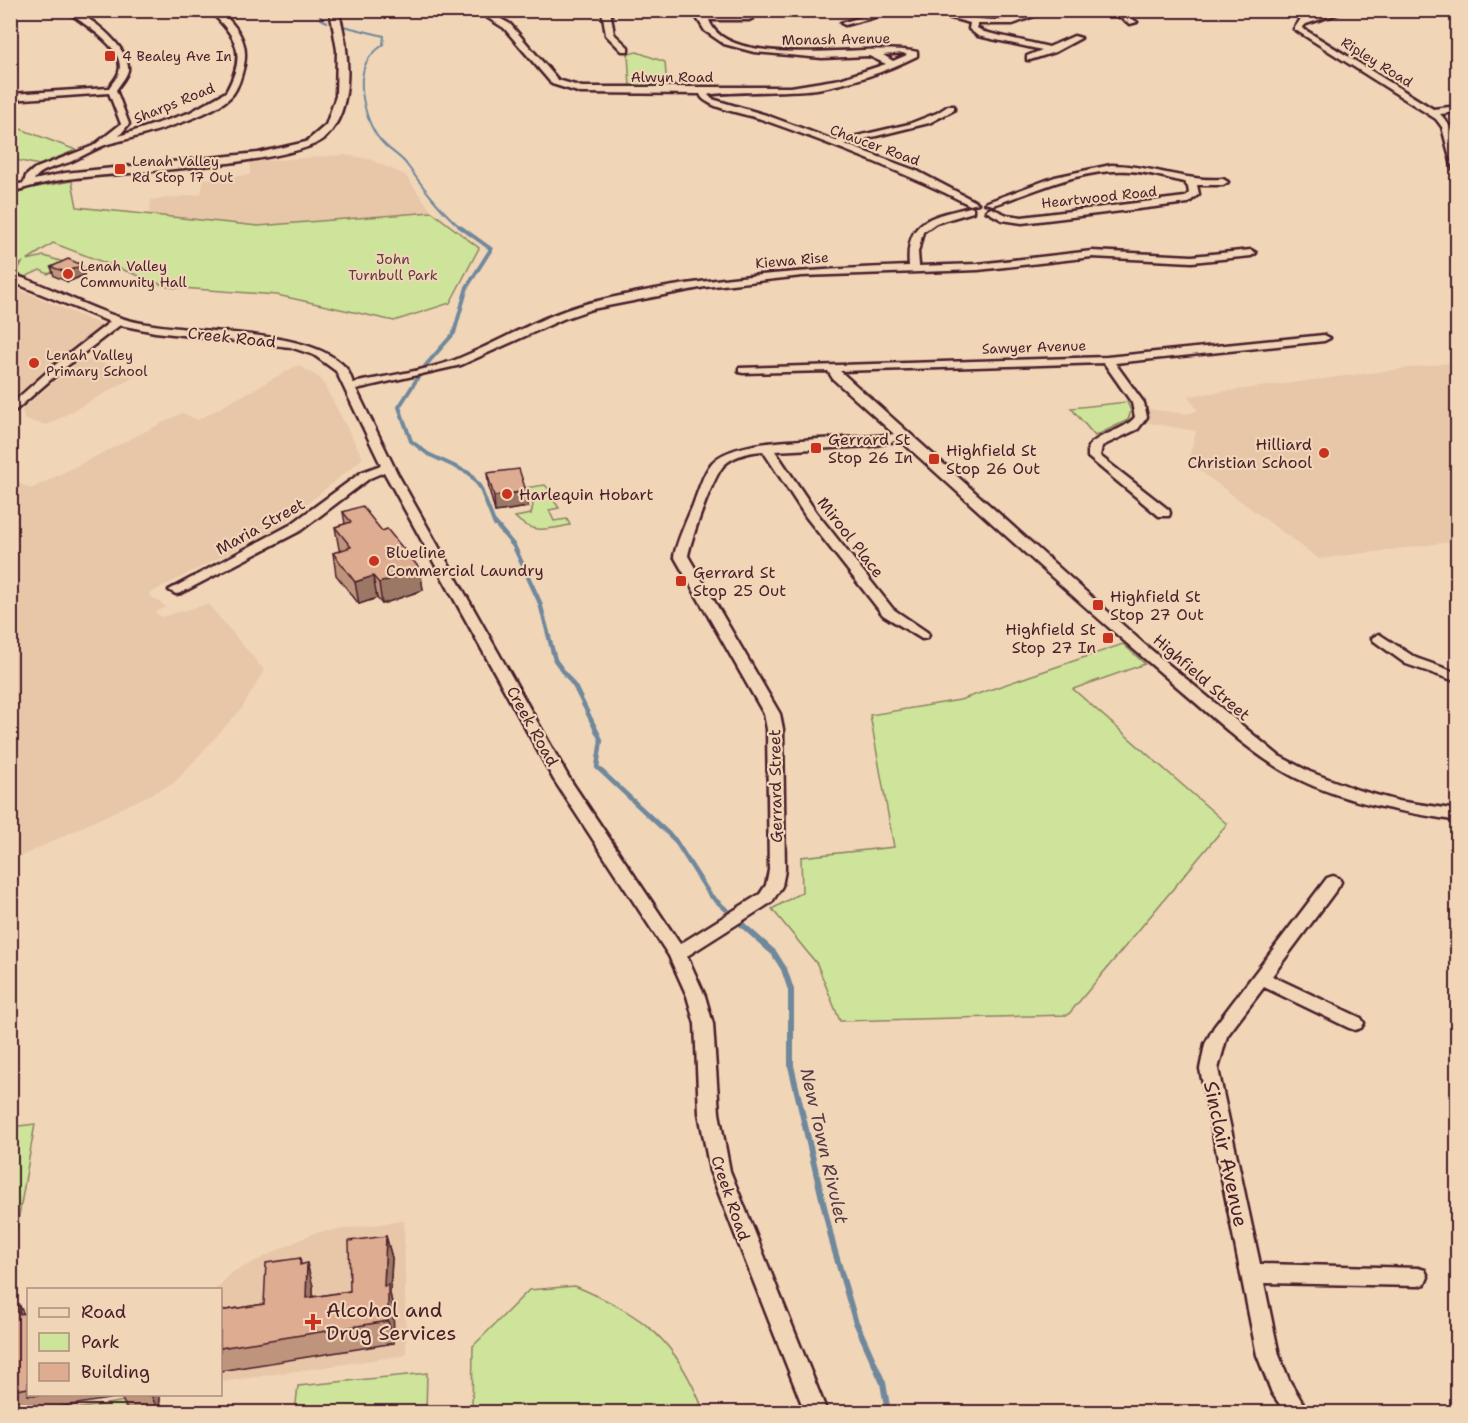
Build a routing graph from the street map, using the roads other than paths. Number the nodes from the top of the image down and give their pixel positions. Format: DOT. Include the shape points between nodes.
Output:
graph roads {
  1 [pos="70,10"];
  2 [pos="213,10"];
  3 [pos="334,10"];
  4 [pos="479,10"];
  5 [pos="606,10"];
  6 [pos="898,10"];
  7 [pos="925,10"];
  8 [pos="1046,10"];
  9 [pos="1112,10"];
  10 [pos="1345,10"];
  11 [pos="701,14"];
  12 [pos="749,18"];
  13 [pos="844,22"];
  14 [pos="974,22"];
  15 [pos="1132,22"];
  16 [pos="1077,38"];
  17 [pos="625,49"];
  18 [pos="1052,50"];
  19 [pos="912,52"];
  20 [pos="870,54"];
  21 [pos="1030,58"];
  22 [pos="892,65"];
  23 [pos="112,90"];
  24 [pos="704,91"];
  25 [pos="10,97"];
  26 [pos="951,108"];
  27 [pos="1458,109"];
  28 [pos="1432,112"];
  29 [pos="125,124"];
  30 [pos="150,128"];
  31 [pos="105,144"];
  32 [pos="835,144"];
  33 [pos="1456,163"];
  34 [pos="1188,181"];
  35 [pos="1223,182"];
  36 [pos="29,183"];
  37 [pos="10,189"];
  38 [pos="972,206"];
  39 [pos="990,207"];
  40 [pos="1251,253"];
  41 [pos="914,268"];
  42 [pos="10,278"];
  43 [pos="118,321"];
  44 [pos="1324,338"];
  45 [pos="1107,360"];
  46 [pos="833,369"];
  47 [pos="743,370"];
  48 [pos="350,387"];
  49 [pos="10,412"];
  50 [pos="902,436"];
  51 [pos="766,447"];
  52 [pos="388,466"];
  53 [pos="1164,513"];
  54 [pos="176,590"];
  55 [pos="922,636"];
  56 [pos="1379,638"];
  57 [pos="1458,678"];
  58 [pos="1458,816"];
  59 [pos="1334,882"];
  60 [pos="677,954"];
  61 [pos="1261,978"];
  62 [pos="1355,1023"];
  63 [pos="1250,1273"];
  64 [pos="1418,1277"];
  65 [pos="816,1413"];
  66 [pos="1297,1413"];
  1 -- 23 [label="street" via="121,55 124,71"];
  2 -- 30 [label="street, Sharps Road" via="241,40 241,63 232,89 219,102"];
  3 -- 36 [label="street" via="342,53 341,106 330,126 309,144 258,156"];
  4 -- 24 [label="street, Alwyn Road" via="507,26 559,85 590,91"];
  5 -- 17 [label="street" via="612,38"];
  6 -- 13 [label="street"];
  7 -- 14 [label="street"];
  8 -- 14 [label="street" via="1014,22"];
  9 -- 15 [label="street"];
  10 -- 28 [label="street, Ripley Road" via="1304,22 1298,29"];
  11 -- 12 [label="street, Monash Avenue"];
  11 -- 20 [label="street, Monash Avenue" via="709,32 716,37 755,50 809,55"];
  14 -- 18 [label="street" via="973,29 981,34"];
  16 -- 18 [label="street"];
  18 -- 21 [label="street"];
  19 -- 20 [label="street, Monash Avenue"];
  19 -- 22 [label="street, Alwyn Road" via="912,56"];
  20 -- 22 [label="street"];
  22 -- 24 [label="street, Alwyn Road" via="852,81 814,88"];
  23 -- 25 [label="street"];
  23 -- 29 [label="street"];
  24 -- 32 [label="street, Chaucer Road" via="709,101"];
  26 -- 32 [label="street" via="920,122"];
  27 -- 28 [label="street"];
  28 -- 33 [label="street, Ripley Road" via="1446,127"];
  29 -- 30 [label="street"];
  29 -- 31 [label="street"];
  30 -- 31 [label="street, Sharps Road"];
  31 -- 36 [label="street, Sharps Road" via="37,171"];
  32 -- 38 [label="street, Chaucer Road" via="914,173"];
  34 -- 35 [label="street"];
  34 -- 39 [label="street" via="1146,170 1099,169"];
  34 -- 39 [label="street, Heartwood Road" via="1194,194 1188,200 1022,220 1005,218"];
  36 -- 37 [label="street"];
  38 -- 39 [label="street"];
  38 -- 41 [label="street" via="918,231 912,242"];
  40 -- 41 [label="street, Kiewa Rise" via="1180,259 1092,254 985,267"];
  41 -- 48 [label="street, Kiewa Rise" via="783,274 604,302 559,317 442,368"];
  42 -- 43 [label="street, Creek Road"];
  43 -- 48 [label="street, Creek Road" via="305,348 335,363"];
  43 -- 49 [label="street"];
  44 -- 45 [label="street, Sawyer Avenue"];
  45 -- 46 [label="street, Sawyer Avenue"];
  45 -- 53 [label="street" via="1138,403 1141,417 1134,426 1098,443 1094,457"];
  46 -- 47 [label="street, Sawyer Avenue"];
  46 -- 50 [label="street, Highfield Street"];
  48 -- 52 [label="street, Creek Road"];
  50 -- 51 [label="street, Gerrard Street" via="871,442"];
  50 -- 58 [label="street, Highfield Street" via="1274,760 1353,794"];
  51 -- 55 [label="street, Mirool Place" via="811,514 888,612"];
  51 -- 60 [label="street, Gerrard Street" via="736,452 719,462 681,556 764,699 775,729 777,870 774,886 759,904"];
  52 -- 54 [label="street, Maria Street" via="366,475 295,528"];
  52 -- 60 [label="street, Creek Road" via="562,780"];
  56 -- 57 [label="street" via="1411,662"];
  59 -- 61 [label="street, Sinclair Avenue"];
  60 -- 65 [label="street, Creek Road" via="704,1024 709,1113 720,1171"];
  61 -- 62 [label="street"];
  61 -- 63 [label="street, Sinclair Avenue" via="1220,1032 1209,1069"];
  63 -- 64 [label="street"];
  63 -- 66 [label="street, Sinclair Avenue" via="1273,1371"];
}
